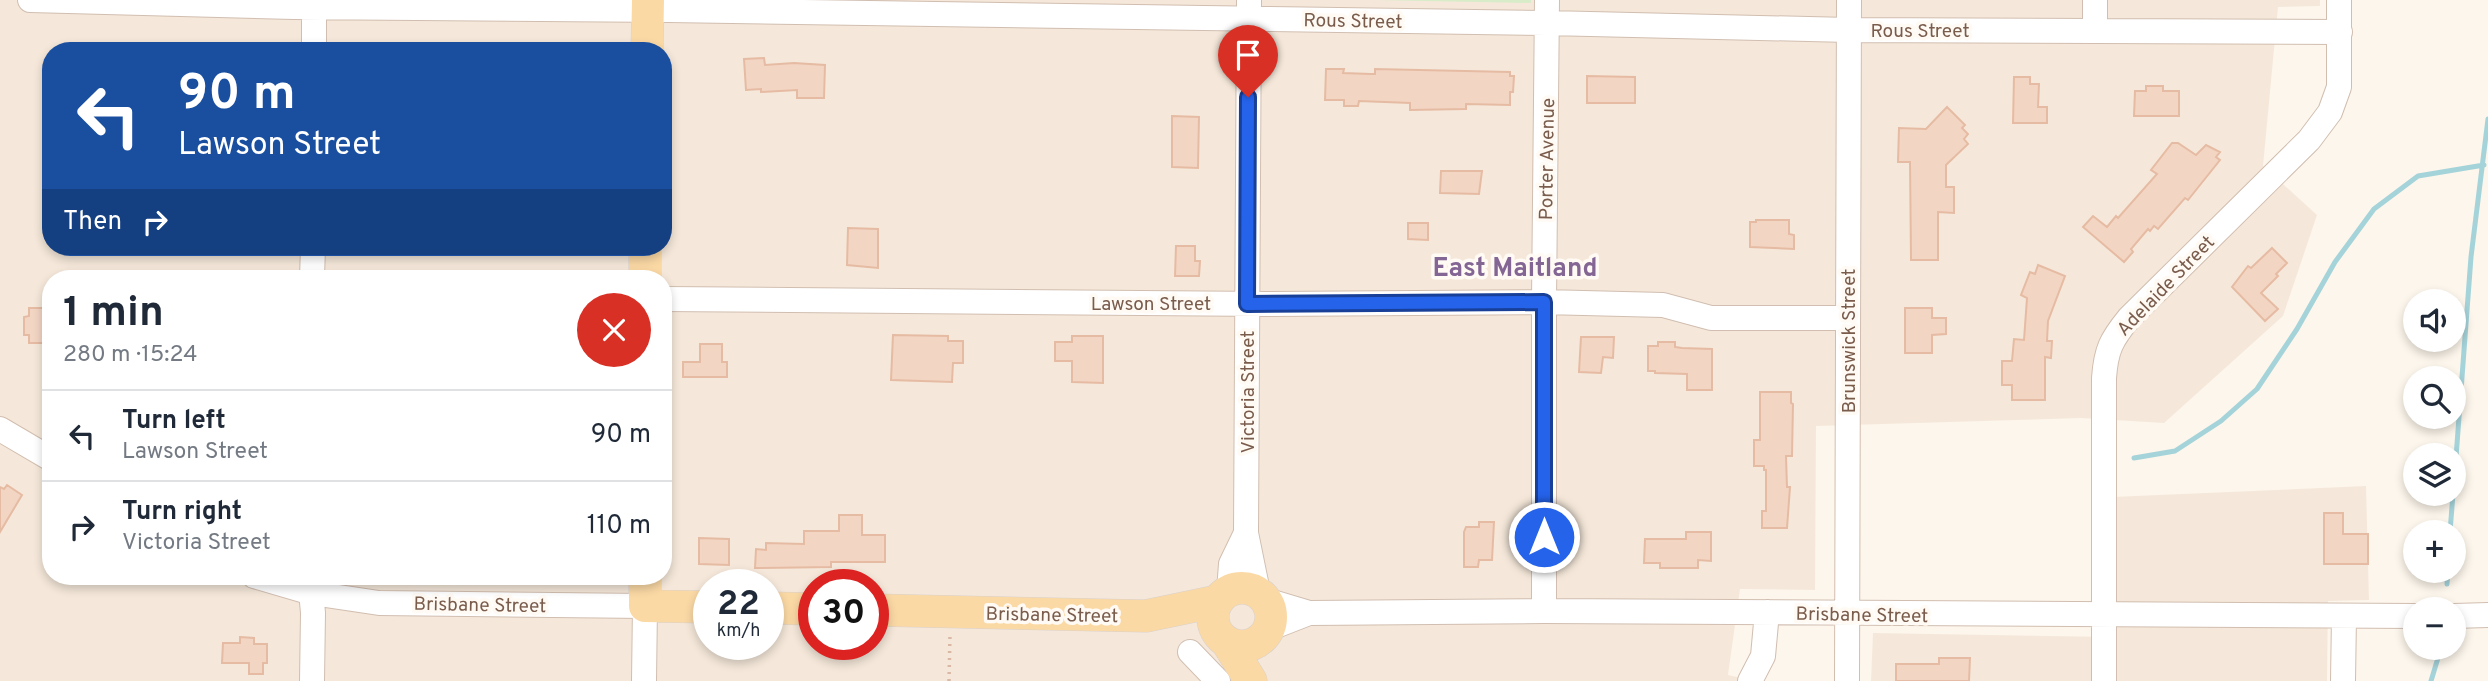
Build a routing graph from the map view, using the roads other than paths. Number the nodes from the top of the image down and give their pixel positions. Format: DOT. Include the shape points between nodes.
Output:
graph roads {
  1 [pos="30,0"];
  2 [pos="1849,0"];
  3 [pos="2095,0"];
  4 [pos="2339,0"];
  5 [pos="314,2"];
  6 [pos="648,5"];
  7 [pos="956,7"];
  8 [pos="1249,10"];
  9 [pos="1547,11"];
  10 [pos="1849,30"];
  11 [pos="2095,31"];
  12 [pos="2340,32"];
  13 [pos="314,42"];
  14 [pos="647,42"];
  15 [pos="672,299"];
  16 [pos="1544,302"];
  17 [pos="1247,304"];
  18 [pos="1848,318"];
  19 [pos="0,429"];
  20 [pos="42,454"];
  21 [pos="278,585"];
  22 [pos="311,585"];
  23 [pos="645,591"];
  24 [pos="693,603"];
  25 [pos="1250,609"];
  26 [pos="889,611"];
  27 [pos="1544,611"];
  28 [pos="1767,612"];
  29 [pos="1848,614"];
  30 [pos="1146,615"];
  31 [pos="2488,615"];
  32 [pos="2104,616"];
  33 [pos="2344,616"];
  34 [pos="2403,616"];
  35 [pos="2466,616"];
  36 [pos="1223,638"];
  37 [pos="1190,652"];
  38 [pos="312,681"];
  39 [pos="644,681"];
  40 [pos="1218,681"];
  41 [pos="1253,681"];
  42 [pos="1750,681"];
  43 [pos="1847,681"];
  44 [pos="2104,681"];
  45 [pos="2343,681"];
  1 -- 5 [label="street, Rous Street"];
  2 -- 10 [label="street, Brunswick Street"];
  3 -- 11 [label="street"];
  4 -- 12 [label="street, Adelaide Street"];
  5 -- 6 [label="street, Rous Street"];
  5 -- 13 [label="street"];
  6 -- 7 [label="street, Rous Street"];
  6 -- 14 [label="main road"];
  7 -- 8 [label="street, Rous Street"];
  8 -- 9 [label="street, Rous Street"];
  8 -- 17 [label="street, Victoria Street"];
  9 -- 10 [label="street, Rous Street"];
  9 -- 16 [label="street, Porter Avenue"];
  10 -- 11 [label="street, Rous Street"];
  10 -- 18 [label="street, Brunswick Street"];
  11 -- 12 [label="street, Rous Street"];
  12 -- 32 [label="street, Adelaide Street" via="2339,87 2330,112 2309,140 2129,318 2106,351"];
  15 -- 17 [label="street, Lawson Street"];
  16 -- 17 [label="street, Lawson Street"];
  16 -- 18 [label="street, Lawson Street" via="1663,305 1711,318"];
  16 -- 27 [label="street, Porter Avenue"];
  17 -- 25 [label="street, Victoria Street" via="1246,533 1231,564"];
  18 -- 29 [label="street, Brunswick Street"];
  19 -- 20 [label="street"];
  21 -- 22 [label="street, Brisbane Street"];
  22 -- 23 [label="street, Brisbane Street" via="380,603"];
  22 -- 38 [label="street"];
  23 -- 24 [label="main road, Brisbane Street"];
  23 -- 39 [label="street"];
  25 -- 27 [label="street, Brisbane Street" via="1309,613"];
  25 -- 30 [label="main road, Brisbane Street"];
  25 -- 36 [label="main road, Brisbane Street" via="1244,646"];
  25 -- 36 [label="main road" via="1213,618"];
  25 -- 41 [label="main road"];
  26 -- 30 [label="main road, Brisbane Street"];
  27 -- 28 [label="street, Brisbane Street"];
  28 -- 29 [label="street, Brisbane Street"];
  28 -- 42 [label="street" via="1763,656"];
  29 -- 32 [label="street, Brisbane Street"];
  29 -- 43 [label="street, Brunswick Street"];
  30 -- 36 [label="main road, Brisbane Street"];
  31 -- 35 [label="street"];
  32 -- 33 [label="street, Brisbane Street"];
  32 -- 44 [label="street, Adelaide Street"];
  33 -- 34 [label="street, Brisbane Street"];
  33 -- 45 [label="street"];
  36 -- 41 [label="main road"];
  37 -- 40 [label="street"];
}
